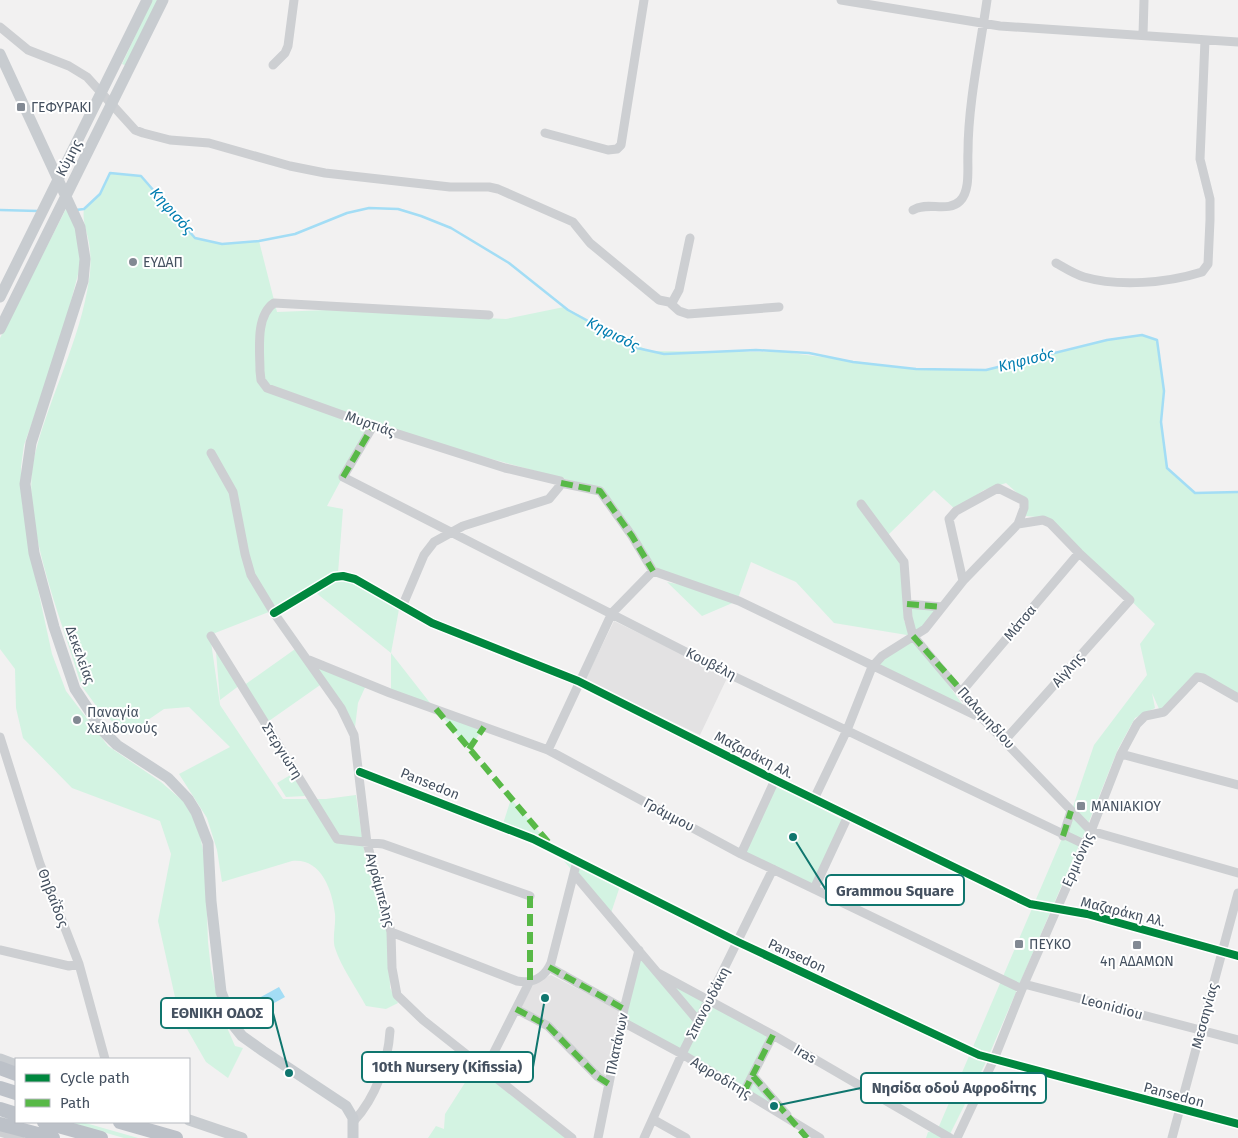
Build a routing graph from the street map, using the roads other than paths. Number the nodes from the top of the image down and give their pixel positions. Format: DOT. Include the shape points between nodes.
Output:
graph roads {
  1 [pos="147,0"];
  2 [pos="163,0"];
  3 [pos="294,0"];
  4 [pos="644,0"];
  5 [pos="841,0"];
  6 [pos="987,0"];
  7 [pos="1144,0"];
  8 [pos="984,23"];
  9 [pos="0,28"];
  10 [pos="1143,35"];
  11 [pos="1205,40"];
  12 [pos="1238,42"];
  13 [pos="0,54"];
  14 [pos="274,64"];
  15 [pos="545,133"];
  16 [pos="913,210"];
  17 [pos="690,238"];
  18 [pos="1056,263"];
  19 [pos="0,297"];
  20 [pos="670,302"];
  21 [pos="779,307"];
  22 [pos="489,315"];
  23 [pos="0,329"];
  24 [pos="373,426"];
  25 [pos="211,453"];
  26 [pos="561,483"];
  27 [pos="861,504"];
  28 [pos="1018,524"];
  29 [pos="450,532"];
  30 [pos="1078,553"];
  31 [pos="653,571"];
  32 [pos="964,581"];
  33 [pos="907,604"];
  34 [pos="402,607"];
  35 [pos="942,608"];
  36 [pos="274,613"];
  37 [pos="612,613"];
  38 [pos="211,636"];
  39 [pos="914,636"];
  40 [pos="309,660"];
  41 [pos="872,667"];
  42 [pos="578,681"];
  43 [pos="962,691"];
  44 [pos="1238,698"];
  45 [pos="983,719"];
  46 [pos="847,730"];
  47 [pos="0,737"];
  48 [pos="1005,740"];
  49 [pos="548,750"];
  50 [pos="1121,754"];
  51 [pos="360,772"];
  52 [pos="775,780"];
  53 [pos="1238,786"];
  54 [pos="814,799"];
  55 [pos="1071,811"];
  56 [pos="848,816"];
  57 [pos="1091,831"];
  58 [pos="1063,836"];
  59 [pos="367,843"];
  60 [pos="1084,844"];
  61 [pos="741,854"];
  62 [pos="577,861"];
  63 [pos="773,869"];
  64 [pos="1238,873"];
  65 [pos="574,874"];
  66 [pos="814,889"];
  67 [pos="1238,893"];
  68 [pos="530,896"];
  69 [pos="1056,910"];
  70 [pos="391,932"];
  71 [pos="738,942"];
  72 [pos="0,950"];
  73 [pos="639,950"];
  74 [pos="1222,952"];
  75 [pos="1238,956"];
  76 [pos="79,964"];
  77 [pos="549,967"];
  78 [pos="658,973"];
  79 [pos="528,981"];
  80 [pos="1023,987"];
  81 [pos="709,1002"];
  82 [pos="516,1009"];
  83 [pos="624,1009"];
  84 [pos="621,1020"];
  85 [pos="699,1022"];
  86 [pos="1201,1030"];
  87 [pos="390,1031"];
  88 [pos="773,1035"];
  89 [pos="1238,1040"];
  90 [pos="682,1054"];
  91 [pos="105,1058"];
  92 [pos="0,1059"];
  93 [pos="994,1059"];
  94 [pos="15,1065"];
  95 [pos="0,1068"];
  96 [pos="485,1070"];
  97 [pos="15,1074"];
  98 [pos="752,1076"];
  99 [pos="609,1084"];
  100 [pos="0,1088"];
  101 [pos="744,1092"];
  102 [pos="15,1093"];
  103 [pos="0,1109"];
  104 [pos="1180,1110"];
  105 [pos="15,1114"];
  106 [pos="190,1120"];
  107 [pos="354,1120"];
  108 [pos="654,1120"];
  109 [pos="793,1121"];
  110 [pos="48,1123"];
  111 [pos="124,1123"];
  112 [pos="150,1123"];
  113 [pos="0,1124"];
  114 [pos="1238,1124"];
  115 [pos="0,1132"];
  116 [pos="20,1138"];
  117 [pos="53,1138"];
  118 [pos="101,1138"];
  119 [pos="177,1138"];
  120 [pos="242,1138"];
  121 [pos="353,1138"];
  122 [pos="572,1138"];
  123 [pos="598,1138"];
  124 [pos="644,1138"];
  125 [pos="686,1138"];
  126 [pos="807,1138"];
  127 [pos="820,1138"];
  128 [pos="957,1138"];
  129 [pos="1172,1138"];
  1 -- 19 [label="main road, Κύμης"];
  2 -- 23 [label="main road, Κύμης"];
  3 -- 14 [label="street" via="288,46"];
  4 -- 15 [label="street" via="621,145 608,150"];
  5 -- 8 [label="street"];
  6 -- 8 [label="street"];
  7 -- 10 [label="street"];
  8 -- 10 [label="street"];
  8 -- 16 [label="street" via="968,142 966,191 955,205 927,205"];
  9 -- 20 [label="street" via="28,50 69,66 87,77 135,130 170,140 208,143 325,173 450,188 498,189 566,217 590,243 614,260 649,293"];
  10 -- 11 [label="street"];
  11 -- 12 [label="street"];
  11 -- 18 [label="street" via="1200,159 1210,199 1206,268 1169,280 1132,282 1084,277"];
  13 -- 107 [label="main road, Δεκελείας" via="80,227 85,259 83,281 32,443 25,484 34,553 54,627 75,689 102,730 117,745 168,778 196,812 208,843 210,901 221,992 234,1026 263,1052 346,1106"];
  17 -- 20 [label="street" via="679,290"];
  20 -- 21 [label="street" via="688,314"];
  22 -- 24 [label="street, Μυρτιάς" via="303,303 270,305 262,320 260,372 263,384"];
  24 -- 26 [label="street, Μυρτιάς" via="504,468 550,477"];
  24 -- 29 [label="street, Κουβέλη" via="343,477"];
  25 -- 36 [label="street, Αγράμπελης" via="232,492 248,565"];
  26 -- 29 [label="street" via="550,500"];
  26 -- 31 [label="street, Μυρτιάς" via="600,491"];
  27 -- 33 [label="street" via="904,562"];
  28 -- 30 [label="street" via="1046,521"];
  28 -- 32 [label="street"];
  28 -- 32 [label="street" via="1024,501 998,488 952,515 949,524"];
  29 -- 34 [label="street" via="434,542 424,555"];
  29 -- 37 [label="street, Κουβέλη"];
  30 -- 43 [label="street, Μάτσα"];
  30 -- 48 [label="street, Αίγλης" via="1130,600"];
  31 -- 37 [label="street"];
  31 -- 41 [label="street" via="732,598"];
  32 -- 35 [label="street"];
  33 -- 35 [label="street"];
  33 -- 39 [label="street"];
  34 -- 36 [label="street, Μαζαράκη Αλ." via="355,578 339,576"];
  34 -- 42 [label="street, Μαζαράκη Αλ." via="432,623"];
  35 -- 39 [label="street" via="925,629"];
  36 -- 40 [label="street, Αγράμπελης"];
  37 -- 42 [label="street"];
  37 -- 46 [label="street, Κουβέλη"];
  38 -- 59 [label="street, Στεργιώτη" via="334,836 344,841"];
  39 -- 41 [label="street" via="882,656"];
  39 -- 43 [label="street, Παλαμηδίου"];
  40 -- 49 [label="street, Γράμμου"];
  40 -- 51 [label="street, Αγράμπελης" via="348,718"];
  41 -- 45 [label="street"];
  41 -- 46 [label="street"];
  42 -- 49 [label="street"];
  42 -- 52 [label="street, Μαζαράκη Αλ."];
  43 -- 45 [label="street, Παλαμηδίου"];
  44 -- 50 [label="street, Ερμιόνης" via="1203,678 1195,678 1164,712 1145,716 1139,721"];
  45 -- 48 [label="street, Παλαμηδίου"];
  46 -- 54 [label="street"];
  46 -- 58 [label="street, Κουβέλη"];
  47 -- 76 [label="street, Θηβαΐδος" via="40,864"];
  48 -- 55 [label="street, Παλαμηδίου"];
  49 -- 61 [label="street, Γράμμου"];
  50 -- 53 [label="street"];
  50 -- 57 [label="street, Ερμιόνης"];
  51 -- 59 [label="street, Αγράμπελης"];
  51 -- 62 [label="street, Pansedon" via="533,839"];
  52 -- 54 [label="street, Μαζαράκη Αλ."];
  52 -- 61 [label="street"];
  54 -- 56 [label="street, Μαζαράκη Αλ."];
  55 -- 57 [label="street, Παλαμηδίου"];
  55 -- 58 [label="street"];
  56 -- 66 [label="street"];
  56 -- 69 [label="street, Μαζαράκη Αλ." via="1022,900"];
  57 -- 60 [label="street, Ερμιόνης"];
  57 -- 64 [label="street, Παλαμηδίου"];
  58 -- 60 [label="street, Κουβέλη"];
  59 -- 68 [label="street, Στεργιώτη" via="394,848"];
  59 -- 70 [label="street, Αγράμπελης"];
  60 -- 69 [label="street, Ερμιόνης"];
  61 -- 63 [label="street, Γράμμου"];
  62 -- 65 [label="street"];
  62 -- 71 [label="street, Pansedon"];
  63 -- 66 [label="street, Γράμμου"];
  63 -- 71 [label="street, Σπανουδάκη"];
  65 -- 73 [label="street, Iras"];
  65 -- 77 [label="street"];
  66 -- 80 [label="street, Γράμμου"];
  67 -- 74 [label="street, Μεσσηνίας"];
  69 -- 74 [label="street, Μαζαράκη Αλ." via="1087,914"];
  69 -- 80 [label="street, Ερμιόνης"];
  70 -- 79 [label="street" via="517,981"];
  70 -- 96 [label="street, Αγράμπελης" via="397,994 411,1010"];
  71 -- 81 [label="street, Σπανουδάκη"];
  71 -- 93 [label="street, Pansedon" via="968,1050"];
  72 -- 76 [label="street" via="69,966"];
  73 -- 78 [label="street, Iras"];
  73 -- 83 [label="street, Πλατάνων"];
  74 -- 75 [label="street, Μαζαράκη Αλ."];
  74 -- 86 [label="street, Μεσσηνίας"];
  76 -- 91 [label="street, Θηβαΐδος"];
  77 -- 79 [label="street" via="542,976"];
  77 -- 83 [label="street"];
  78 -- 81 [label="street, Iras"];
  78 -- 85 [label="street, Iras"];
  79 -- 82 [label="street"];
  80 -- 86 [label="street, Leonidiou"];
  80 -- 93 [label="street, Ερμιόνης"];
  81 -- 85 [label="street, Σπανουδάκη"];
  81 -- 88 [label="street, Iras"];
  82 -- 96 [label="street"];
  82 -- 99 [label="street" via="548,1026 598,1077"];
  83 -- 84 [label="street, Πλατάνων"];
  84 -- 90 [label="street, Αφροδίτης"];
  84 -- 99 [label="street, Πλατάνων"];
  85 -- 90 [label="street, Σπανουδάκη"];
  86 -- 89 [label="street, Leonidiou"];
  86 -- 104 [label="street, Μεσσηνίας"];
  87 -- 107 [label="street" via="384,1069"];
  88 -- 98 [label="street"];
  88 -- 128 [label="street, Iras"];
  90 -- 101 [label="street, Αφροδίτης"];
  90 -- 108 [label="street, Σπανουδάκη"];
  92 -- 94 [label="main road"];
  93 -- 104 [label="street, Pansedon"];
  93 -- 128 [label="street, Ερμιόνης"];
  95 -- 97 [label="highway"];
  96 -- 122 [label="street, Αγράμπελης"];
  98 -- 101 [label="street"];
  98 -- 109 [label="street"];
  99 -- 123 [label="street, Πλατάνων"];
  100 -- 102 [label="highway"];
  101 -- 109 [label="street, Αφροδίτης"];
  103 -- 105 [label="highway"];
  104 -- 114 [label="street, Pansedon"];
  104 -- 129 [label="street, Μεσσηνίας"];
  106 -- 120 [label="main road"];
  107 -- 121 [label="main road"];
  108 -- 124 [label="street, Σπανουδάκη"];
  108 -- 125 [label="street"];
  109 -- 126 [label="street"];
  109 -- 127 [label="street, Αφροδίτης"];
  110 -- 118 [label="highway"];
  111 -- 119 [label="highway"];
  112 -- 119 [label="highway"];
  113 -- 117 [label="highway"];
  115 -- 116 [label="street"];
}
